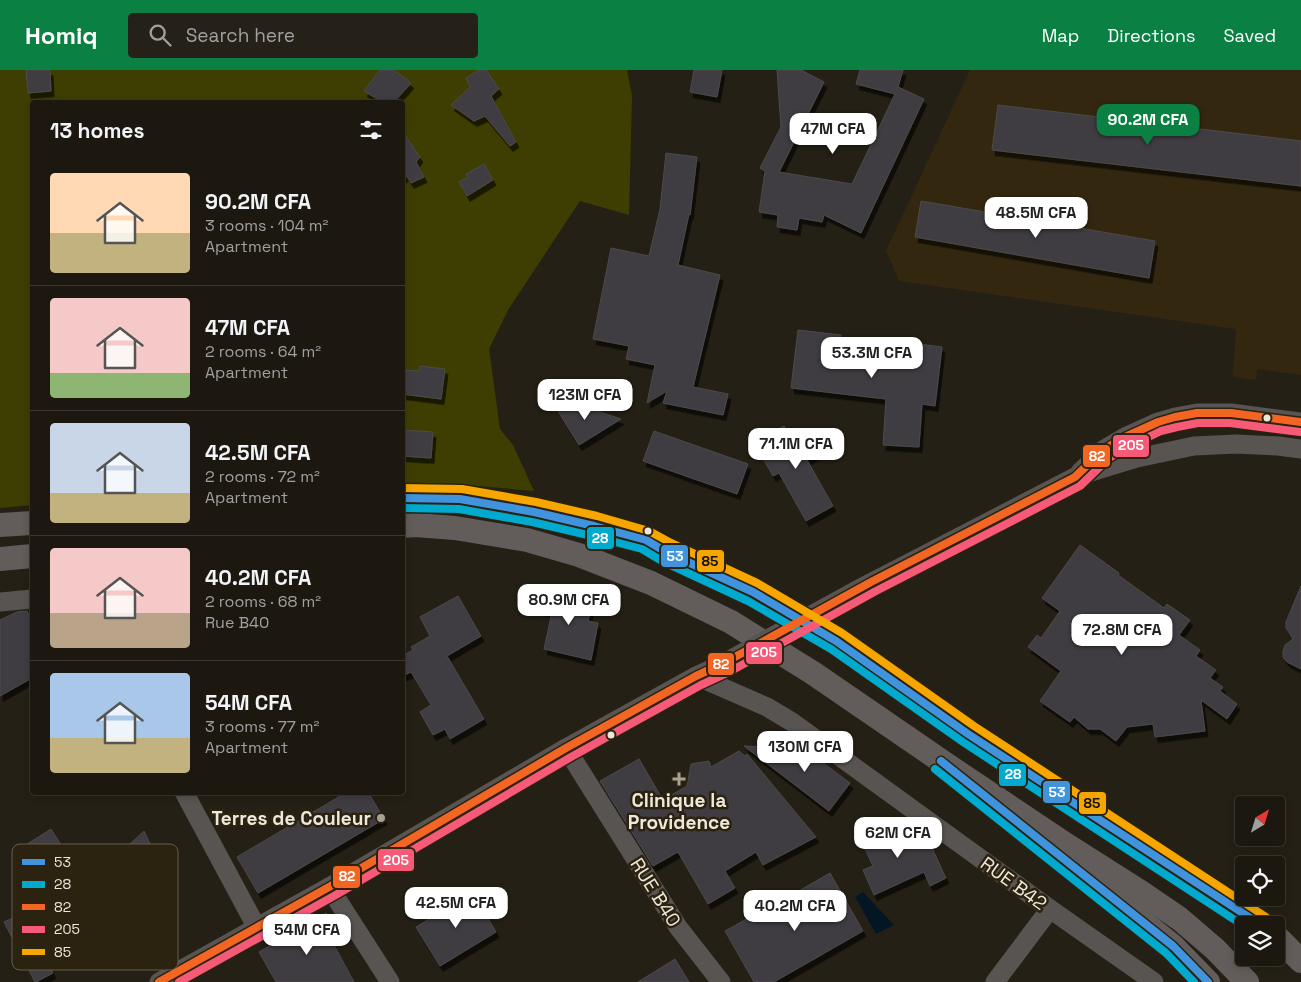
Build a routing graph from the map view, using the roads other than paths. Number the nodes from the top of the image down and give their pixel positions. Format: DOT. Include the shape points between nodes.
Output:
graph roads {
  1 [pos="1301,422"];
  2 [pos="1301,449"];
  3 [pos="1075,477"];
  4 [pos="405,498"];
  5 [pos="30,523"];
  6 [pos="0,525"];
  7 [pos="405,526"];
  8 [pos="30,556"];
  9 [pos="0,559"];
  10 [pos="30,599"];
  11 [pos="0,602"];
  12 [pos="696,676"];
  13 [pos="566,748"];
  14 [pos="947,765"];
  15 [pos="186,795"];
  16 [pos="1164,861"];
  17 [pos="329,887"];
  18 [pos="1142,893"];
  19 [pos="1050,909"];
  20 [pos="1247,916"];
  21 [pos="256,928"];
  22 [pos="1285,942"];
  23 [pos="1285,945"];
  24 [pos="1301,952"];
  25 [pos="1301,961"];
  26 [pos="159,982"];
  27 [pos="390,982"];
  28 [pos="721,982"];
  29 [pos="995,982"];
  30 [pos="1154,982"];
  31 [pos="1208,982"];
  32 [pos="1247,982"];
  1 -- 3 [label="street" via="1231,413 1175,417 1125,437 1103,450"];
  2 -- 3 [label="street" via="1236,444 1194,446 1136,458"];
  3 -- 12 [label="street, bridge"];
  4 -- 16 [label="main road" via="460,499 543,514 646,540 753,592 836,641 968,734"];
  5 -- 6 [label="main road"];
  7 -- 14 [label="main road" via="455,528 527,540 579,555 651,583 731,622 787,656"];
  8 -- 9 [label="main road"];
  10 -- 11 [label="street"];
  12 -- 13 [label="street"];
  12 -- 19 [label="street, RUE B42" via="767,707 792,722"];
  13 -- 17 [label="street"];
  13 -- 28 [label="street, RUE B40" via="678,928"];
  14 -- 18 [label="main road"];
  14 -- 31 [label="main road" via="1173,946"];
  15 -- 21 [label="street"];
  16 -- 18 [label="main road"];
  16 -- 20 [label="main road"];
  17 -- 21 [label="street"];
  17 -- 27 [label="street"];
  18 -- 32 [label="main road" via="1180,919"];
  19 -- 29 [label="street"];
  19 -- 30 [label="street, RUE B42"];
  21 -- 26 [label="street"];
  22 -- 24 [label="main road"];
  23 -- 25 [label="main road"];
}
